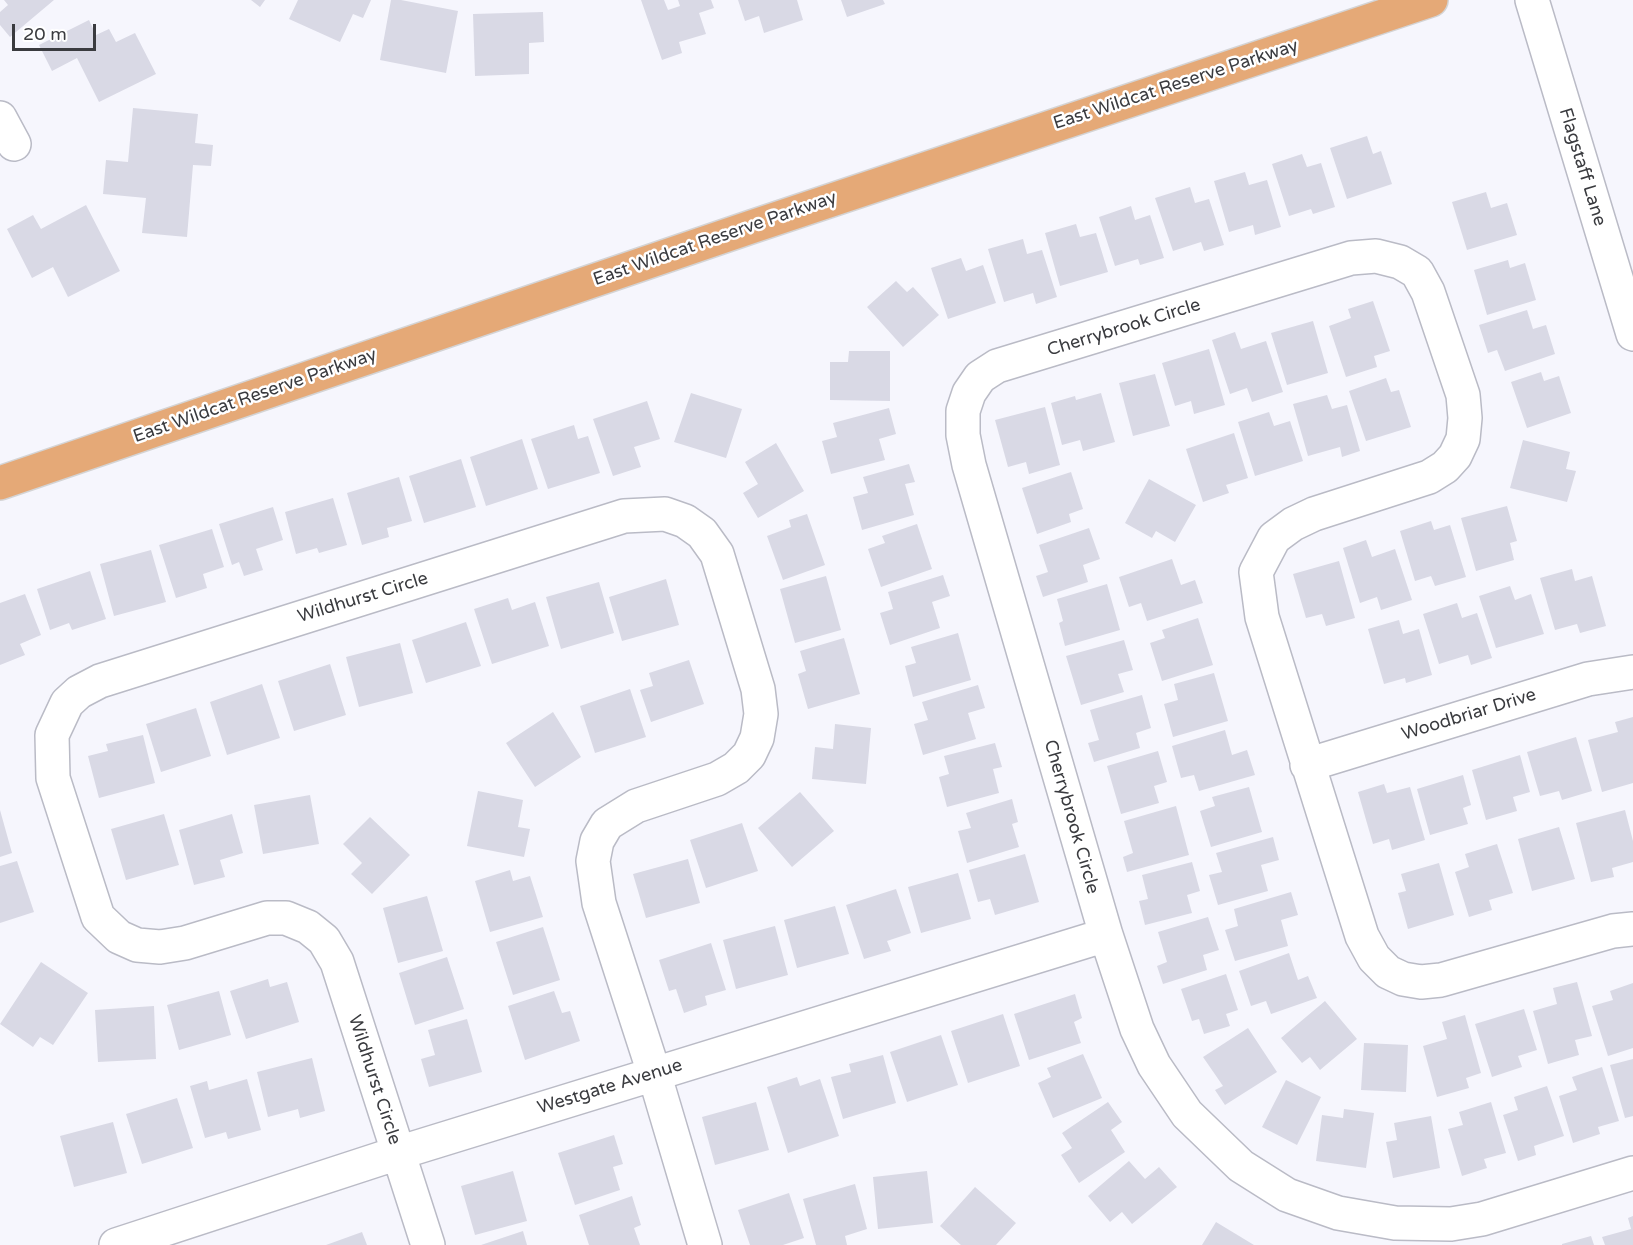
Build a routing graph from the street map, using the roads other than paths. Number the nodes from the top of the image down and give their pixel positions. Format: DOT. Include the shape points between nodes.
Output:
graph roads {
  1 [pos="1431,0"];
  2 [pos="1532,0"];
  3 [pos="1633,334"];
  4 [pos="0,483"];
  5 [pos="1633,672"];
  6 [pos="1307,765"];
  7 [pos="1633,929"];
  8 [pos="1106,935"];
  9 [pos="654,1073"];
  10 [pos="398,1153"];
  11 [pos="1633,1173"];
  12 [pos="116,1245"];
  13 [pos="428,1245"];
  14 [pos="705,1245"];
  1 -- 4 [label="main road, East Wildcat Reserve Parkway"];
  2 -- 3 [label="street, Flagstaff Lane"];
  5 -- 6 [label="street, Woodbriar Drive" via="1588,678"];
  6 -- 7 [label="street, Cherrybrook Circle" via="1362,936 1374,958 1388,972 1421,982 1441,980 1613,931"];
  6 -- 8 [label="street, Cherrybrook Circle" via="1262,617 1256,573 1275,538 1293,524 1429,477 1455,456 1463,439 1463,395 1428,291 1417,272 1401,262 1376,256 1351,258 997,366 980,377 969,393 963,411 969,465"];
  8 -- 9 [label="street, Westgate Avenue"];
  8 -- 11 [label="street, Cherrybrook Circle" via="1137,1029 1154,1065 1187,1114 1241,1166 1287,1195 1338,1214 1395,1223 1451,1224 1482,1219"];
  9 -- 10 [label="street, Westgate Avenue"];
  9 -- 10 [label="street, Wildhurst Circle" via="599,903 593,861 597,841 607,824 636,806 717,779 736,768 749,755 757,738 760,714 758,688 717,554 702,533 685,520 665,514 624,516 100,681 79,692 67,703 51,735 53,778 98,917 119,937 137,945 160,947 267,918 286,918 308,927 324,940 337,962"];
  9 -- 14 [label="street, Wildhurst Circle"];
  10 -- 12 [label="street, Westgate Avenue"];
  10 -- 13 [label="street, Wildhurst Circle"];
}
